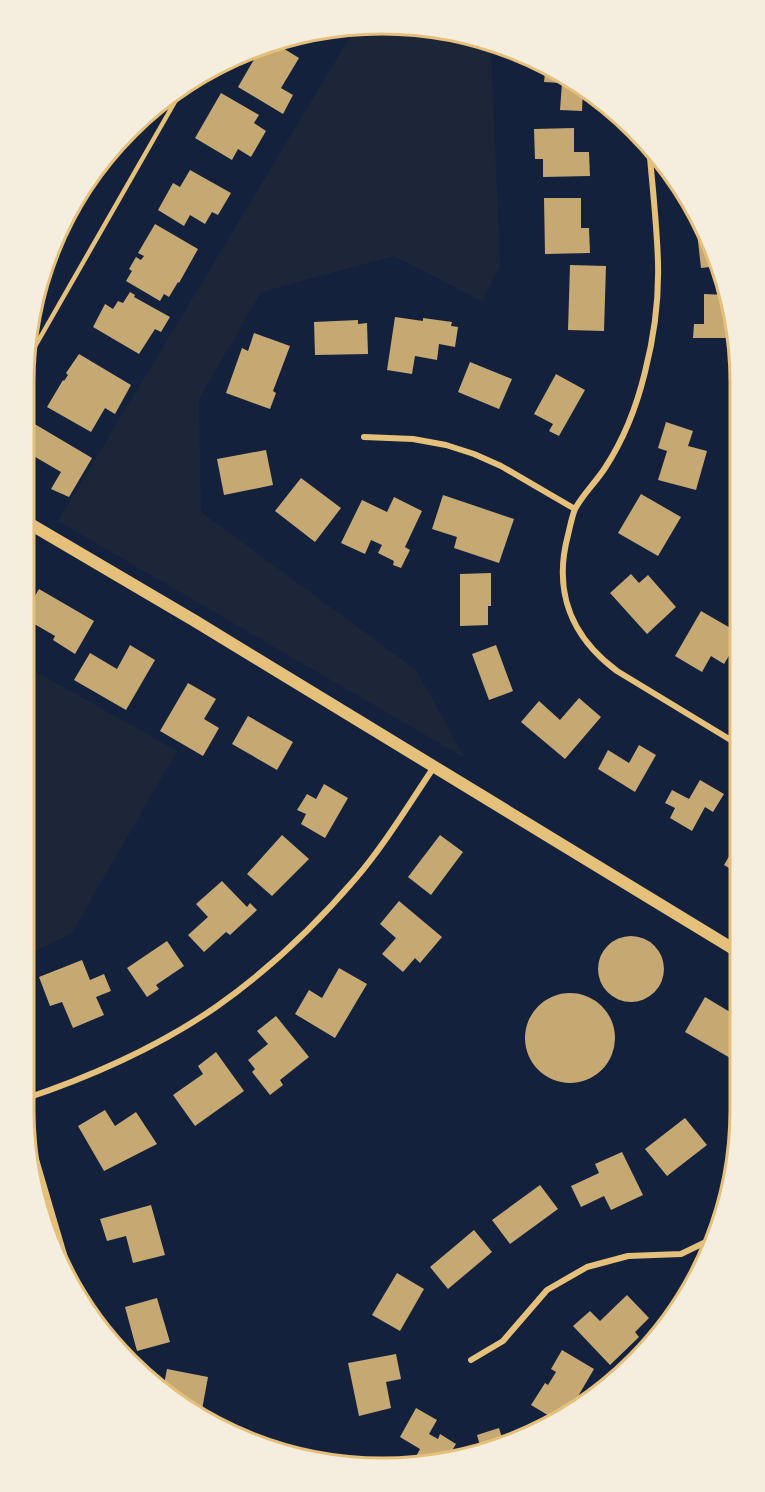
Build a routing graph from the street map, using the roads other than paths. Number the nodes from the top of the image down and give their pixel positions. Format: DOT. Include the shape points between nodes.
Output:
graph roads {
  1 [pos="174,104"];
  2 [pos="650,160"];
  3 [pos="36,344"];
  4 [pos="364,437"];
  5 [pos="575,509"];
  6 [pos="34,526"];
  7 [pos="730,739"];
  8 [pos="434,767"];
  9 [pos="730,947"];
  10 [pos="34,1096"];
  11 [pos="41,1175"];
  12 [pos="59,1237"];
  13 [pos="704,1243"];
  14 [pos="471,1360"];
  1 -- 3 [label="lane"];
  2 -- 5 [label="street" via="658,263 648,361 630,421 606,467"];
  4 -- 5 [label="street" via="413,439 474,454"];
  5 -- 7 [label="street" via="562,579 580,634 604,661"];
  6 -- 8 [label="main road"];
  8 -- 9 [label="main road"];
  8 -- 10 [label="street" via="356,878 267,967 191,1023 144,1049"];
  11 -- 12 [label="street"];
  13 -- 14 [label="street" via="681,1254 628,1257 587,1267 547,1290 503,1341"];
}
